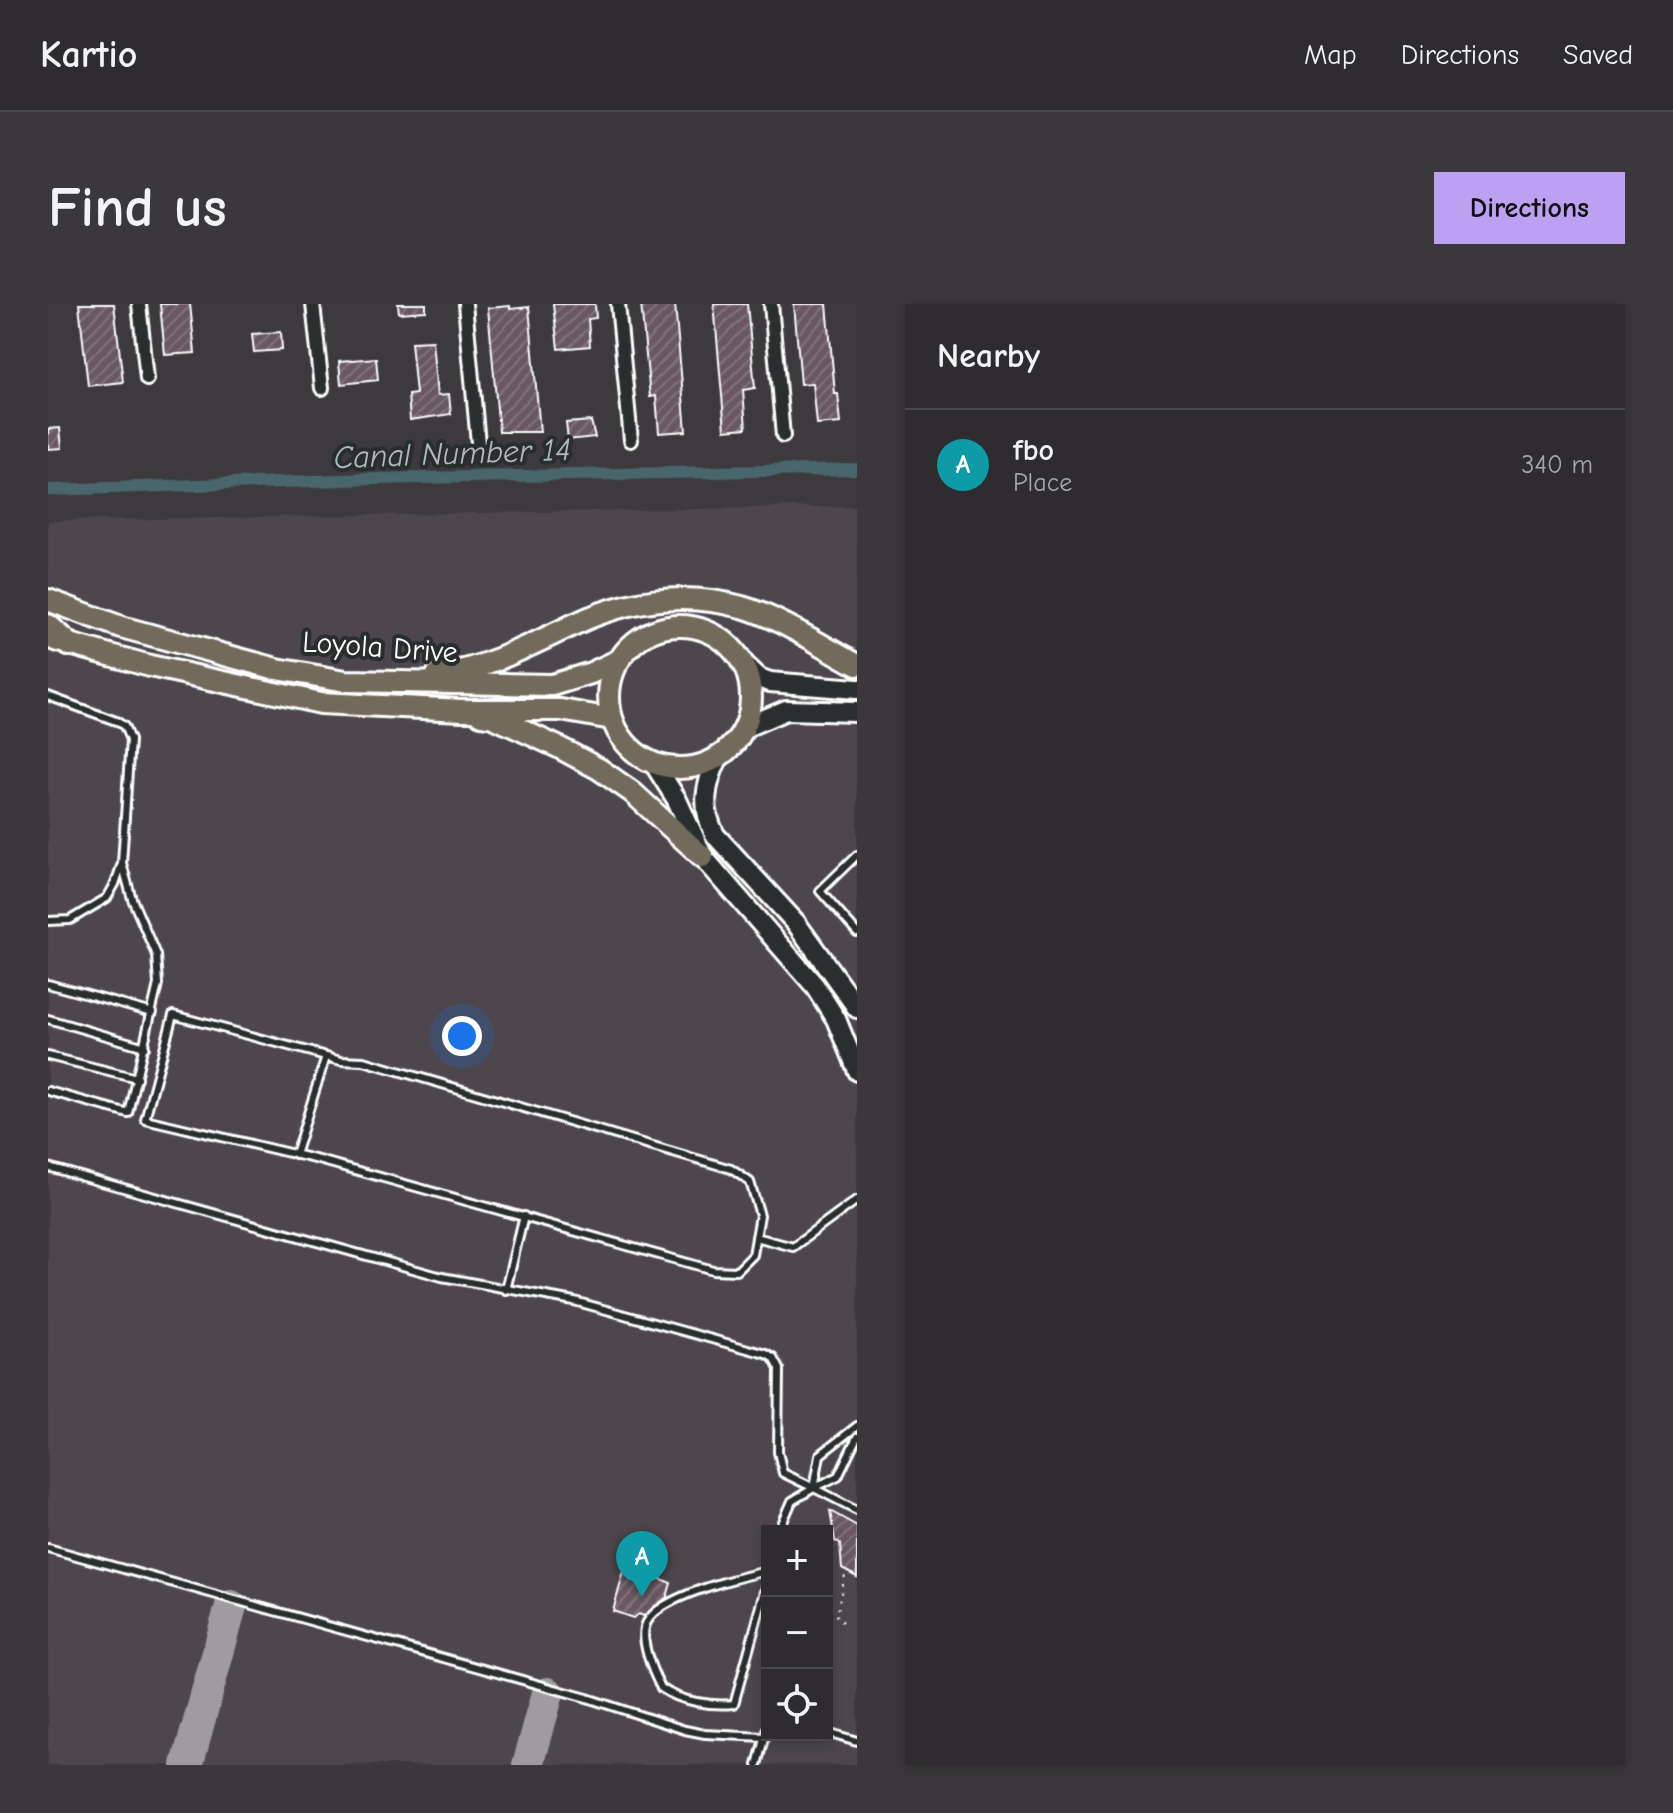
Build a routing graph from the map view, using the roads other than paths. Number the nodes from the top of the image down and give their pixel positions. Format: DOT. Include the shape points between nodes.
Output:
graph roads {
  1 [pos="139,304"];
  2 [pos="313,304"];
  3 [pos="465,304"];
  4 [pos="618,304"];
  5 [pos="771,304"];
  6 [pos="147,379"];
  7 [pos="322,388"];
  8 [pos="783,436"];
  9 [pos="631,440"];
  10 [pos="478,443"];
  11 [pos="48,600"];
  12 [pos="48,626"];
  13 [pos="59,641"];
  14 [pos="619,660"];
  15 [pos="744,664"];
  16 [pos="857,665"];
  17 [pos="382,682"];
  18 [pos="857,689"];
  19 [pos="48,696"];
  20 [pos="462,710"];
  21 [pos="857,712"];
  22 [pos="612,719"];
  23 [pos="746,727"];
  24 [pos="718,758"];
  25 [pos="655,765"];
  26 [pos="857,855"];
  27 [pos="703,857"];
  28 [pos="849,862"];
  29 [pos="122,863"];
  30 [pos="857,871"];
  31 [pos="48,921"];
  32 [pos="857,933"];
  33 [pos="48,984"];
  34 [pos="857,1008"];
  35 [pos="153,1013"];
  36 [pos="48,1019"];
  37 [pos="145,1047"];
  38 [pos="48,1056"];
  39 [pos="326,1056"];
  40 [pos="857,1071"];
  41 [pos="137,1078"];
  42 [pos="48,1091"];
  43 [pos="295,1155"];
  44 [pos="48,1167"];
  45 [pos="857,1200"];
  46 [pos="524,1216"];
  47 [pos="756,1237"];
  48 [pos="506,1290"];
  49 [pos="857,1426"];
  50 [pos="857,1437"];
  51 [pos="814,1488"];
  52 [pos="857,1510"];
  53 [pos="782,1525"];
  54 [pos="48,1548"];
  55 [pos="761,1572"];
  56 [pos="763,1597"];
  57 [pos="833,1734"];
  58 [pos="761,1737"];
  59 [pos="763,1741"];
  60 [pos="857,1741"];
  61 [pos="757,1765"];
  1 -- 6 [label="street"];
  2 -- 7 [label="street"];
  3 -- 10 [label="street"];
  4 -- 9 [label="street"];
  5 -- 8 [label="street"];
  11 -- 17 [label="main road, Loyola Drive" via="121,627 277,669"];
  12 -- 13 [label="highway"];
  13 -- 20 [label="main road, Loyola Drive" via="321,703"];
  14 -- 15 [label="main road" via="650,632 671,626 713,634"];
  14 -- 17 [label="main road, Loyola Drive" via="552,685"];
  14 -- 22 [label="main road" via="609,689"];
  15 -- 18 [label="main road" via="770,682"];
  15 -- 23 [label="main road" via="752,706"];
  16 -- 17 [label="main road" via="744,608 660,599 593,615 487,663"];
  19 -- 29 [label="lane" via="116,721 128,732"];
  20 -- 22 [label="main road, Loyola Drive" via="561,710"];
  20 -- 27 [label="main road" via="493,717 599,769"];
  21 -- 23 [label="main road" via="786,710"];
  22 -- 25 [label="main road" via="621,739"];
  23 -- 24 [label="main road"];
  24 -- 25 [label="main road" via="698,767"];
  24 -- 34 [label="main road" via="705,800 715,835 796,923"];
  25 -- 27 [label="main road"];
  26 -- 28 [label="lane"];
  27 -- 40 [label="main road" via="815,986 836,1019"];
  28 -- 30 [label="lane"];
  28 -- 32 [label="lane" via="820,891"];
  29 -- 31 [label="lane" via="107,898 70,920"];
  29 -- 35 [label="lane" via="156,955"];
  33 -- 35 [label="lane"];
  35 -- 37 [label="lane"];
  36 -- 37 [label="lane"];
  37 -- 41 [label="lane"];
  38 -- 41 [label="lane"];
  39 -- 43 [label="lane"];
  39 -- 43 [label="lane" via="173,1015 145,1119"];
  39 -- 47 [label="lane" via="364,1061 731,1169 750,1182 760,1215"];
  41 -- 42 [label="lane" via="128,1113"];
  43 -- 46 [label="lane"];
  44 -- 48 [label="lane" via="442,1277"];
  45 -- 47 [label="lane" via="793,1247"];
  46 -- 47 [label="lane" via="713,1270 737,1271 753,1255"];
  46 -- 48 [label="lane"];
  48 -- 51 [label="lane" via="605,1308 773,1358 779,1369 778,1452 783,1473"];
  49 -- 51 [label="lane" via="820,1455"];
  50 -- 51 [label="lane" via="838,1476"];
  51 -- 52 [label="lane"];
  51 -- 53 [label="lane" via="792,1501"];
  54 -- 58 [label="lane" via="685,1730"];
  55 -- 56 [label="lane" via="687,1595 649,1618 646,1642 661,1688 714,1705 734,1704"];
  57 -- 60 [label="lane"];
  59 -- 61 [label="lane"];
}
